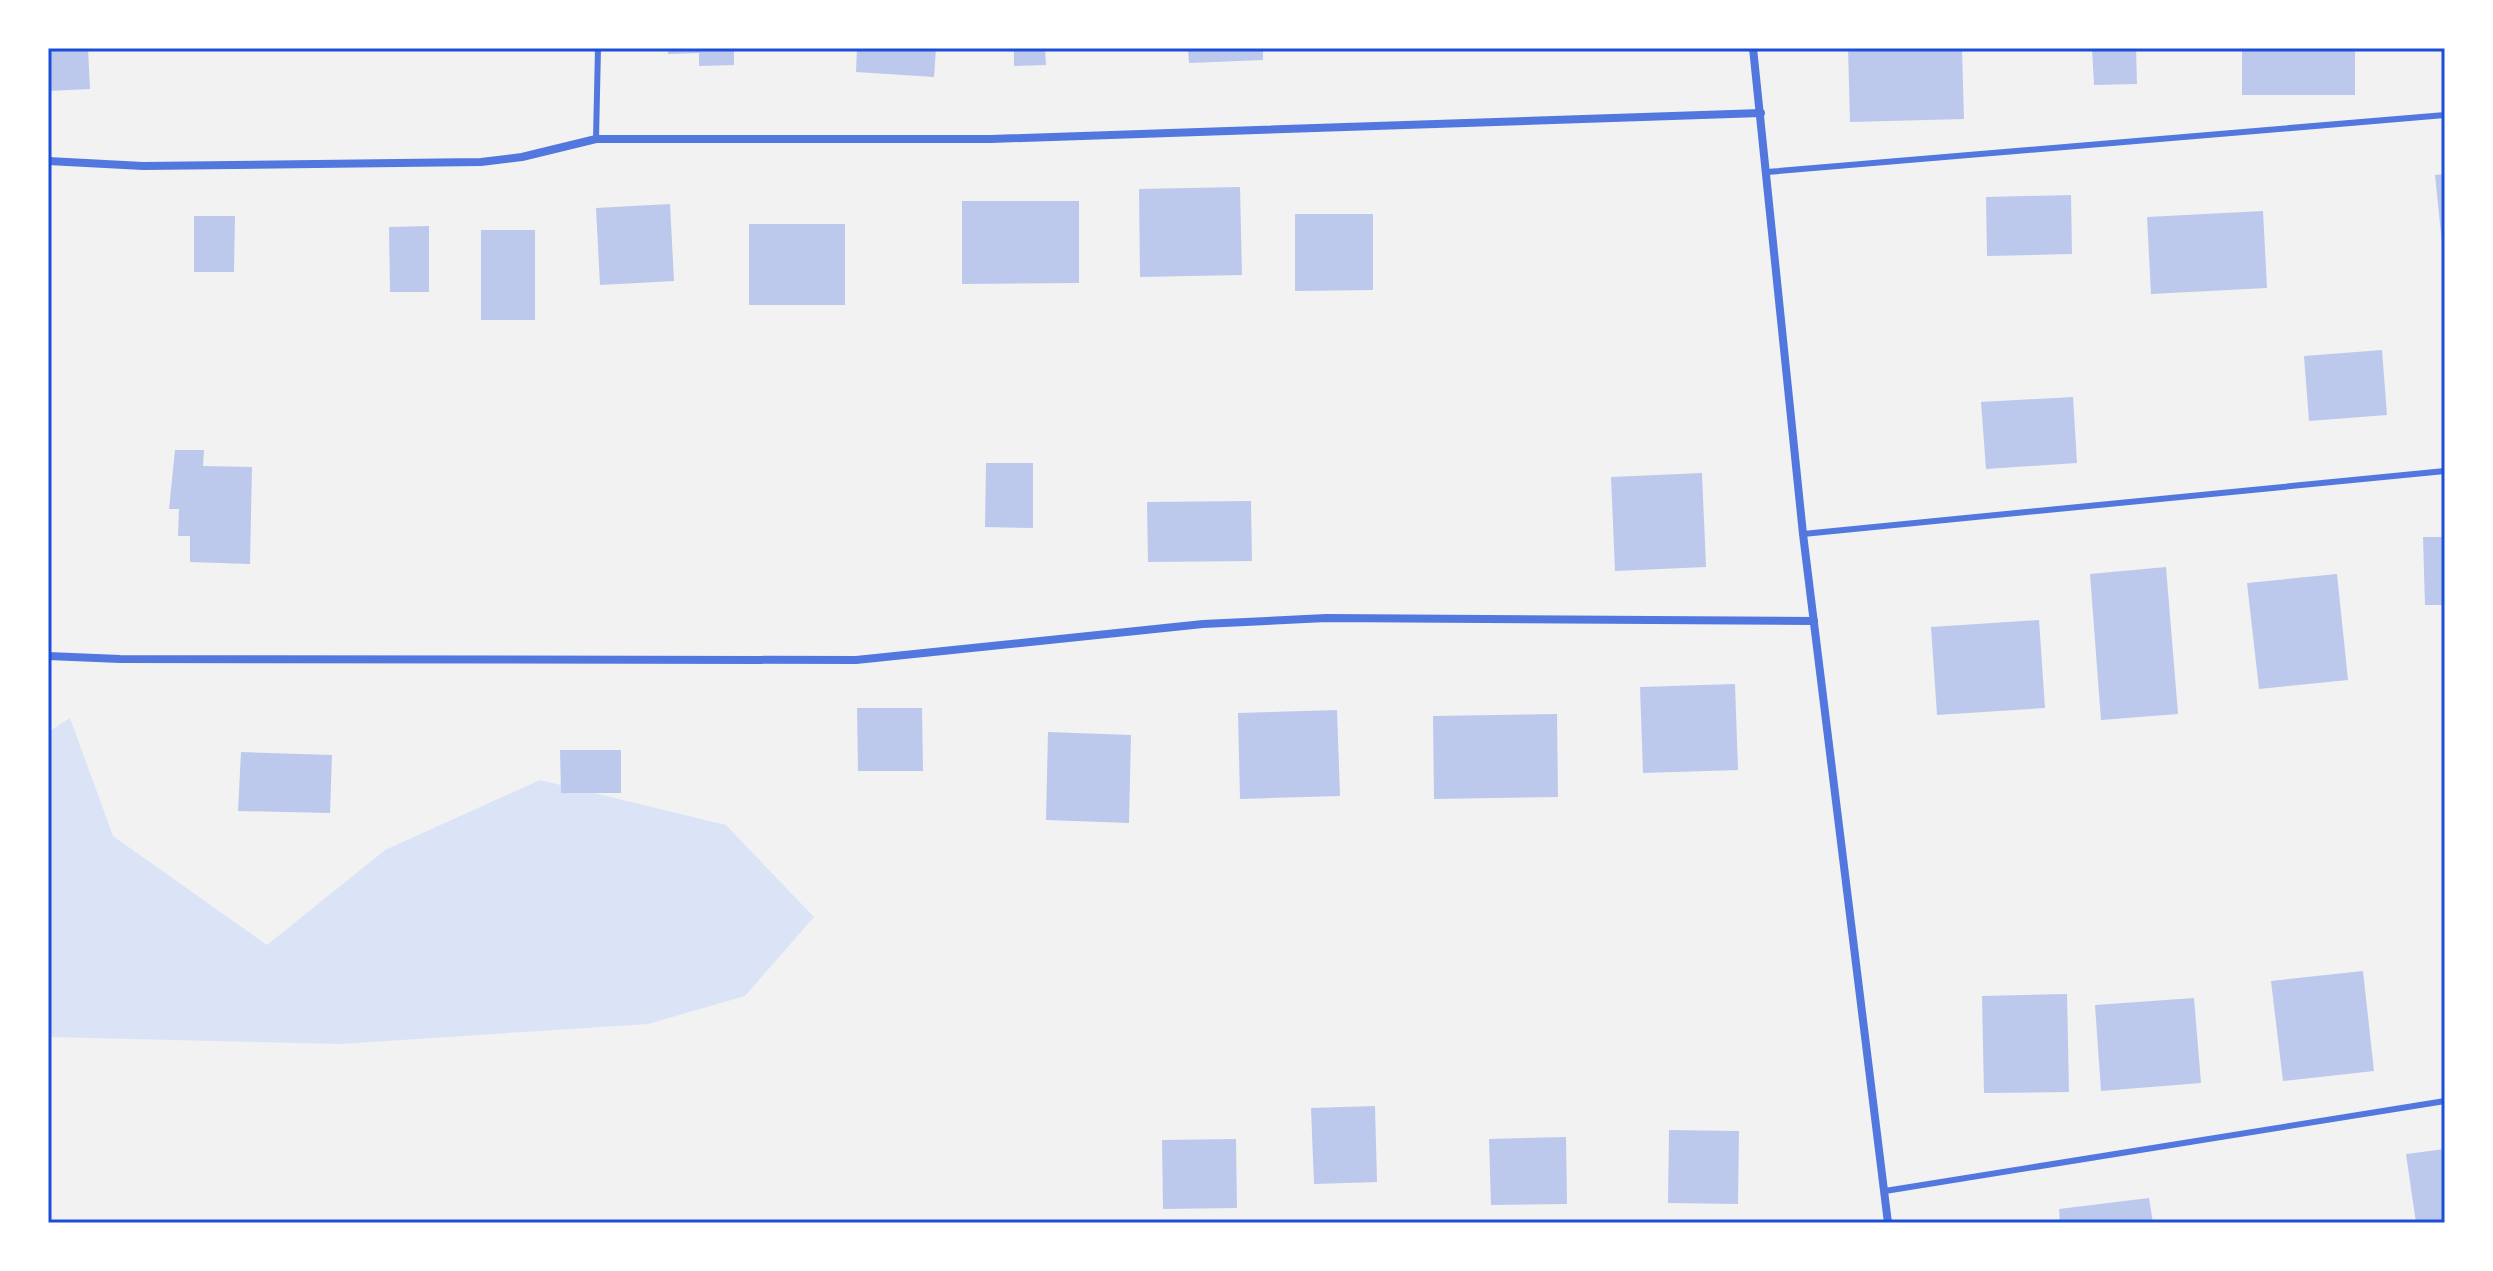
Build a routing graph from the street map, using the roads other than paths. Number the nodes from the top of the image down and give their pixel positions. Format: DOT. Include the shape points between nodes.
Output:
graph roads {
  1 [pos="598,48"];
  2 [pos="1753,48"];
  3 [pos="1761,113"];
  4 [pos="2445,115"];
  5 [pos="596,139"];
  6 [pos="48,161"];
  7 [pos="1767,172"];
  8 [pos="2445,471"];
  9 [pos="1803,534"];
  10 [pos="1814,621"];
  11 [pos="48,656"];
  12 [pos="2445,1101"];
  13 [pos="1885,1191"];
  14 [pos="1888,1223"];
  1 -- 5 [label="lane"];
  2 -- 3 [label="street"];
  3 -- 5 [label="street" via="991,139"];
  3 -- 7 [label="street"];
  4 -- 7 [label="lane"];
  5 -- 6 [label="street" via="481,162 143,166"];
  7 -- 9 [label="street"];
  8 -- 9 [label="lane"];
  9 -- 10 [label="street"];
  10 -- 11 [label="street" via="1326,618 1203,624 856,660"];
  10 -- 13 [label="street"];
  12 -- 13 [label="lane"];
  13 -- 14 [label="street"];
}
